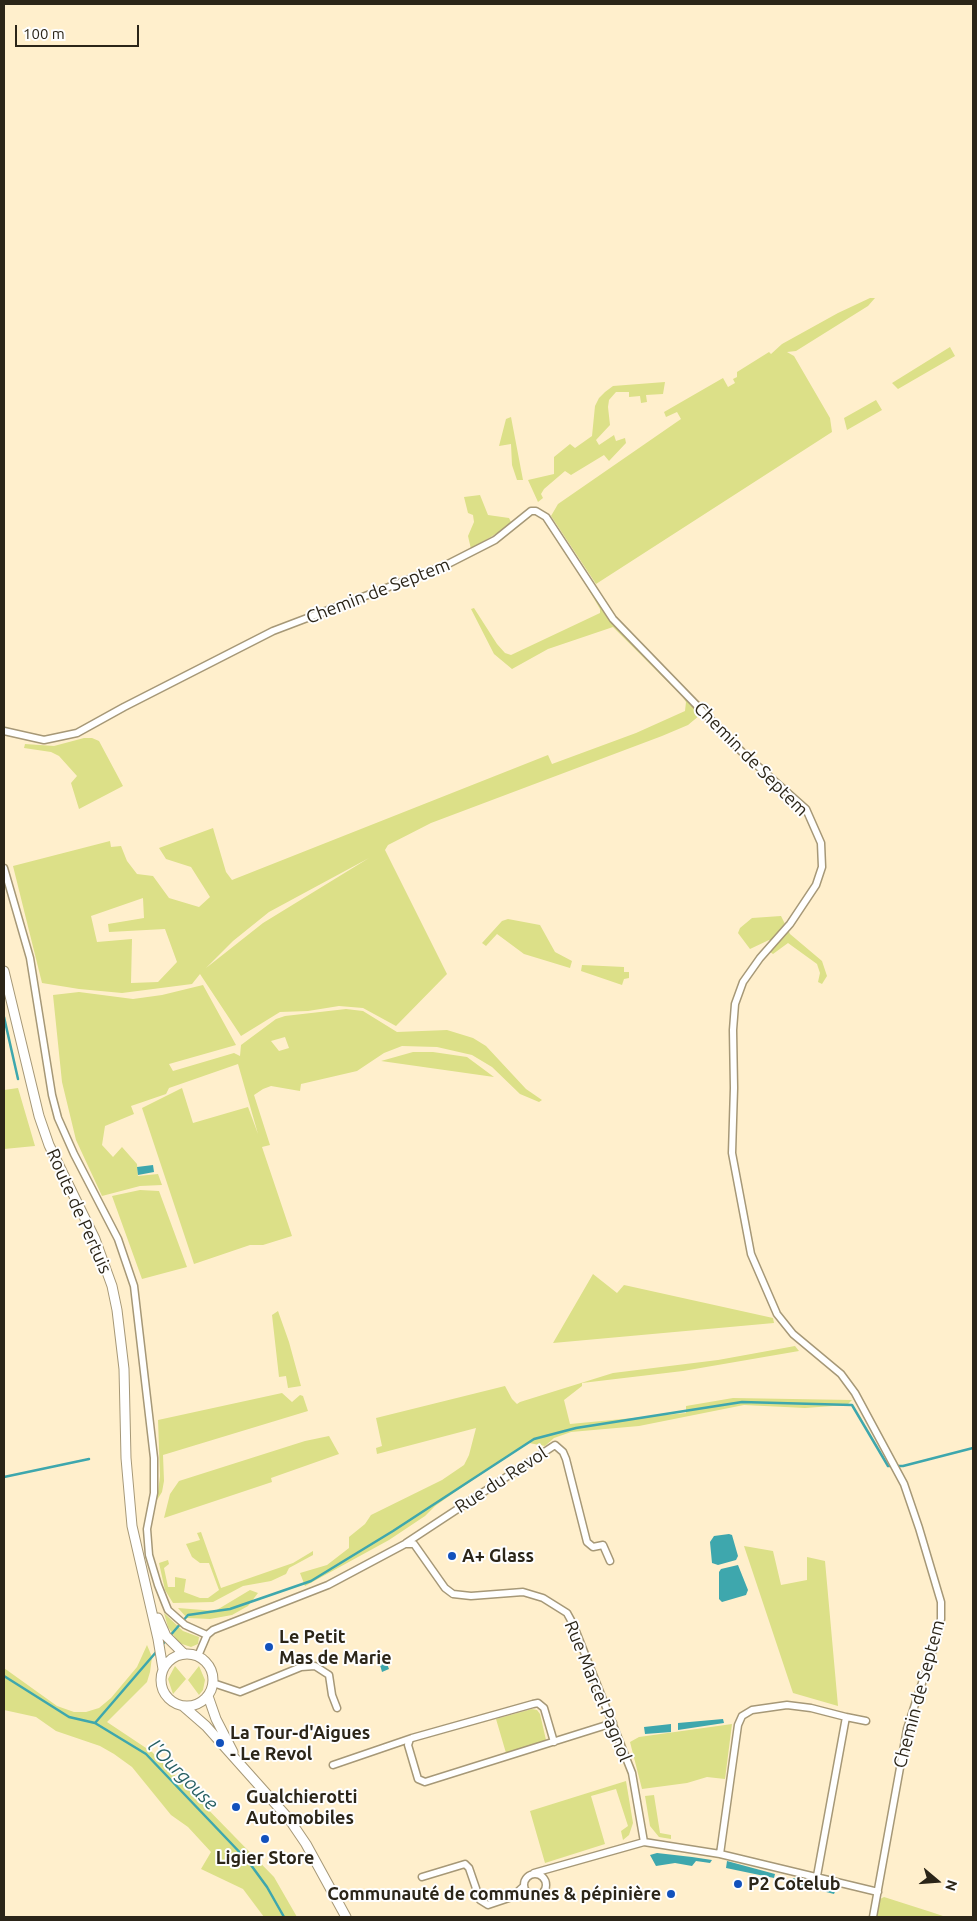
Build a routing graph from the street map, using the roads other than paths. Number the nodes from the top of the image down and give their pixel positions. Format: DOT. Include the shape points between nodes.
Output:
graph roads {
  1 [pos="4,731"];
  2 [pos="4,868"];
  3 [pos="4,971"];
  4 [pos="405,1544"];
  5 [pos="610,1562"];
  6 [pos="150,1604"];
  7 [pos="207,1636"];
  8 [pos="184,1654"];
  9 [pos="198,1656"];
  10 [pos="163,1670"];
  11 [pos="213,1683"];
  12 [pos="208,1696"];
  13 [pos="183,1706"];
  14 [pos="337,1708"];
  15 [pos="846,1717"];
  16 [pos="866,1721"];
  17 [pos="613,1723"];
  18 [pos="410,1739"];
  19 [pos="554,1742"];
  20 [pos="333,1765"];
  21 [pos="241,1767"];
  22 [pos="644,1842"];
  23 [pos="720,1854"];
  24 [pos="534,1873"];
  25 [pos="817,1876"];
  26 [pos="422,1877"];
  27 [pos="524,1886"];
  28 [pos="878,1892"];
  29 [pos="346,1917"];
  30 [pos="873,1917"];
  1 -- 28 [label="street, Chemin de Septem" via="44,740 77,733 273,631 444,566 495,540 531,511 536,511 546,517 613,619 742,752 806,809 821,843 822,867 816,885 790,924 743,982 735,1004 732,1153 751,1254 777,1314 793,1334 841,1374 855,1393 904,1484 941,1602 936,1640 907,1729"];
  2 -- 7 [label="street" via="30,958 58,1118 118,1239 134,1286 154,1458 154,1493 147,1529 149,1555 168,1610 185,1625"];
  3 -- 6 [label="main road, Route de Pertuis" via="39,1116 56,1160 95,1239 112,1286 124,1369 126,1458 132,1526"];
  4 -- 5 [label="street, Rue du Revol" via="555,1445 563,1452 587,1542 593,1547 603,1545"];
  4 -- 7 [label="street" via="328,1585 213,1630"];
  4 -- 17 [label="street, Rue Marcel Pagnol" via="412,1543 418,1547 445,1588 453,1594 471,1596 523,1592 562,1608 573,1624"];
  6 -- 8 [label="main road, Route de Pertuis" via="166,1636"];
  6 -- 10 [label="main road, Route de Pertuis"];
  7 -- 9 [label="street"];
  8 -- 9 [label="main road"];
  8 -- 10 [label="main road" via="168,1662"];
  9 -- 11 [label="main road" via="211,1670"];
  10 -- 13 [label="main road" via="164,1693"];
  11 -- 12 [label="main road"];
  11 -- 14 [label="street" via="240,1692 301,1667 315,1666 329,1675"];
  12 -- 13 [label="main road" via="197,1705"];
  12 -- 21 [label="main road"];
  13 -- 21 [label="main road" via="206,1726"];
  15 -- 16 [label="street"];
  15 -- 23 [label="street" via="794,1705 752,1710 742,1716 738,1725"];
  15 -- 25 [label="street"];
  17 -- 19 [label="street"];
  17 -- 22 [label="street, Rue Marcel Pagnol" via="632,1773"];
  18 -- 19 [label="street" via="538,1703 544,1708"];
  18 -- 19 [label="street" via="408,1745 418,1778 424,1782"];
  18 -- 20 [label="street"];
  21 -- 29 [label="main road" via="296,1829"];
  22 -- 23 [label="street"];
  22 -- 24 [label="street"];
  23 -- 25 [label="street"];
  24 -- 27 [label="street" via="525,1879"];
  24 -- 27 [label="street" via="541,1875 546,1882 544,1892 530,1895"];
  25 -- 28 [label="street"];
  26 -- 27 [label="street" via="465,1864 480,1900 488,1905 512,1897"];
  28 -- 30 [label="street, Chemin de Septem"];
}
